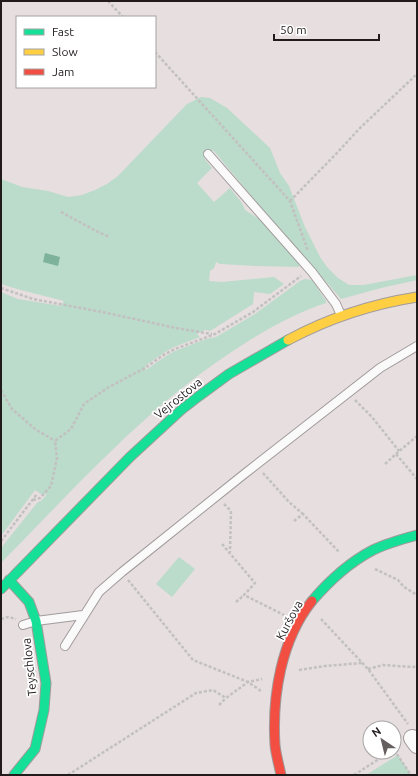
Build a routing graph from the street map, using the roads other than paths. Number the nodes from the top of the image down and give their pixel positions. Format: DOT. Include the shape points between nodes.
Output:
graph roads {
  1 [pos="208,154"];
  2 [pos="417,298"];
  3 [pos="342,316"];
  4 [pos="417,346"];
  5 [pos="417,535"];
  6 [pos="9,580"];
  7 [pos="1,589"];
  8 [pos="84,615"];
  9 [pos="36,622"];
  10 [pos="23,625"];
  11 [pos="65,646"];
  12 [pos="14,775"];
  13 [pos="281,775"];
  1 -- 3 [label="lane" via="312,272"];
  2 -- 3 [label="street, Vejrostova"];
  3 -- 6 [label="street, Vejrostova" via="310,329 248,362 189,403 133,454"];
  4 -- 8 [label="lane" via="380,368 122,572 99,592"];
  5 -- 13 [label="street, Kuršova" via="379,547 366,554 327,584 306,609 285,652 278,681 276,751"];
  6 -- 7 [label="street, Vejrostova"];
  6 -- 9 [label="street, Teyschlova" via="29,602"];
  8 -- 9 [label="lane"];
  8 -- 11 [label="lane"];
  9 -- 10 [label="lane"];
  9 -- 12 [label="street, Teyschlova" via="46,683 44,710 34,750"];
}
